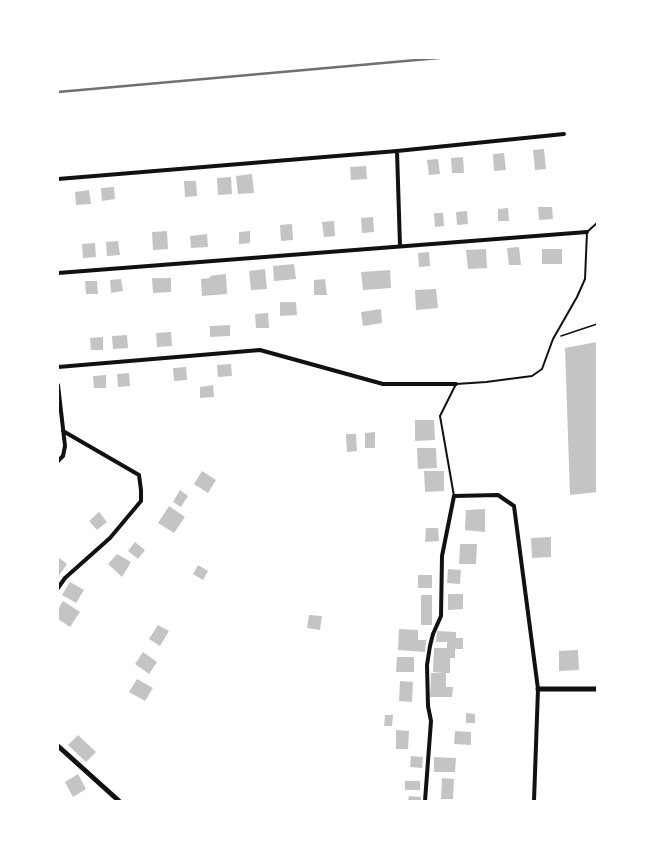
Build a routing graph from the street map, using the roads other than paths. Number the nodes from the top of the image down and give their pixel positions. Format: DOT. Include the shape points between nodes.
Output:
graph roads {
  1 [pos="564,134"];
  2 [pos="397,152"];
  3 [pos="58,179"];
  4 [pos="597,223"];
  5 [pos="587,232"];
  6 [pos="400,246"];
  7 [pos="58,273"];
  8 [pos="58,367"];
  9 [pos="456,384"];
  10 [pos="58,385"];
  11 [pos="63,431"];
  12 [pos="58,461"];
  13 [pos="454,496"];
  14 [pos="58,588"];
  15 [pos="538,689"];
  16 [pos="597,689"];
  17 [pos="58,746"];
  18 [pos="119,801"];
  19 [pos="425,801"];
  20 [pos="534,801"];
  1 -- 2 [label="street"];
  2 -- 3 [label="street"];
  2 -- 6 [label="street"];
  4 -- 5 [label="lane"];
  5 -- 6 [label="street"];
  5 -- 9 [label="lane" via="585,279 553,339 542,369 532,376"];
  6 -- 7 [label="street"];
  8 -- 9 [label="street" via="260,350 383,384"];
  9 -- 13 [label="lane" via="440,416"];
  10 -- 11 [label="street"];
  11 -- 12 [label="street" via="65,446 63,456"];
  11 -- 14 [label="street" via="139,475 142,490 141,501 110,538 65,578"];
  13 -- 15 [label="street" via="498,495 514,506"];
  13 -- 19 [label="street" via="442,556 442,616 433,634 427,666 431,721"];
  15 -- 16 [label="street"];
  15 -- 20 [label="street"];
  17 -- 18 [label="street"];
}
